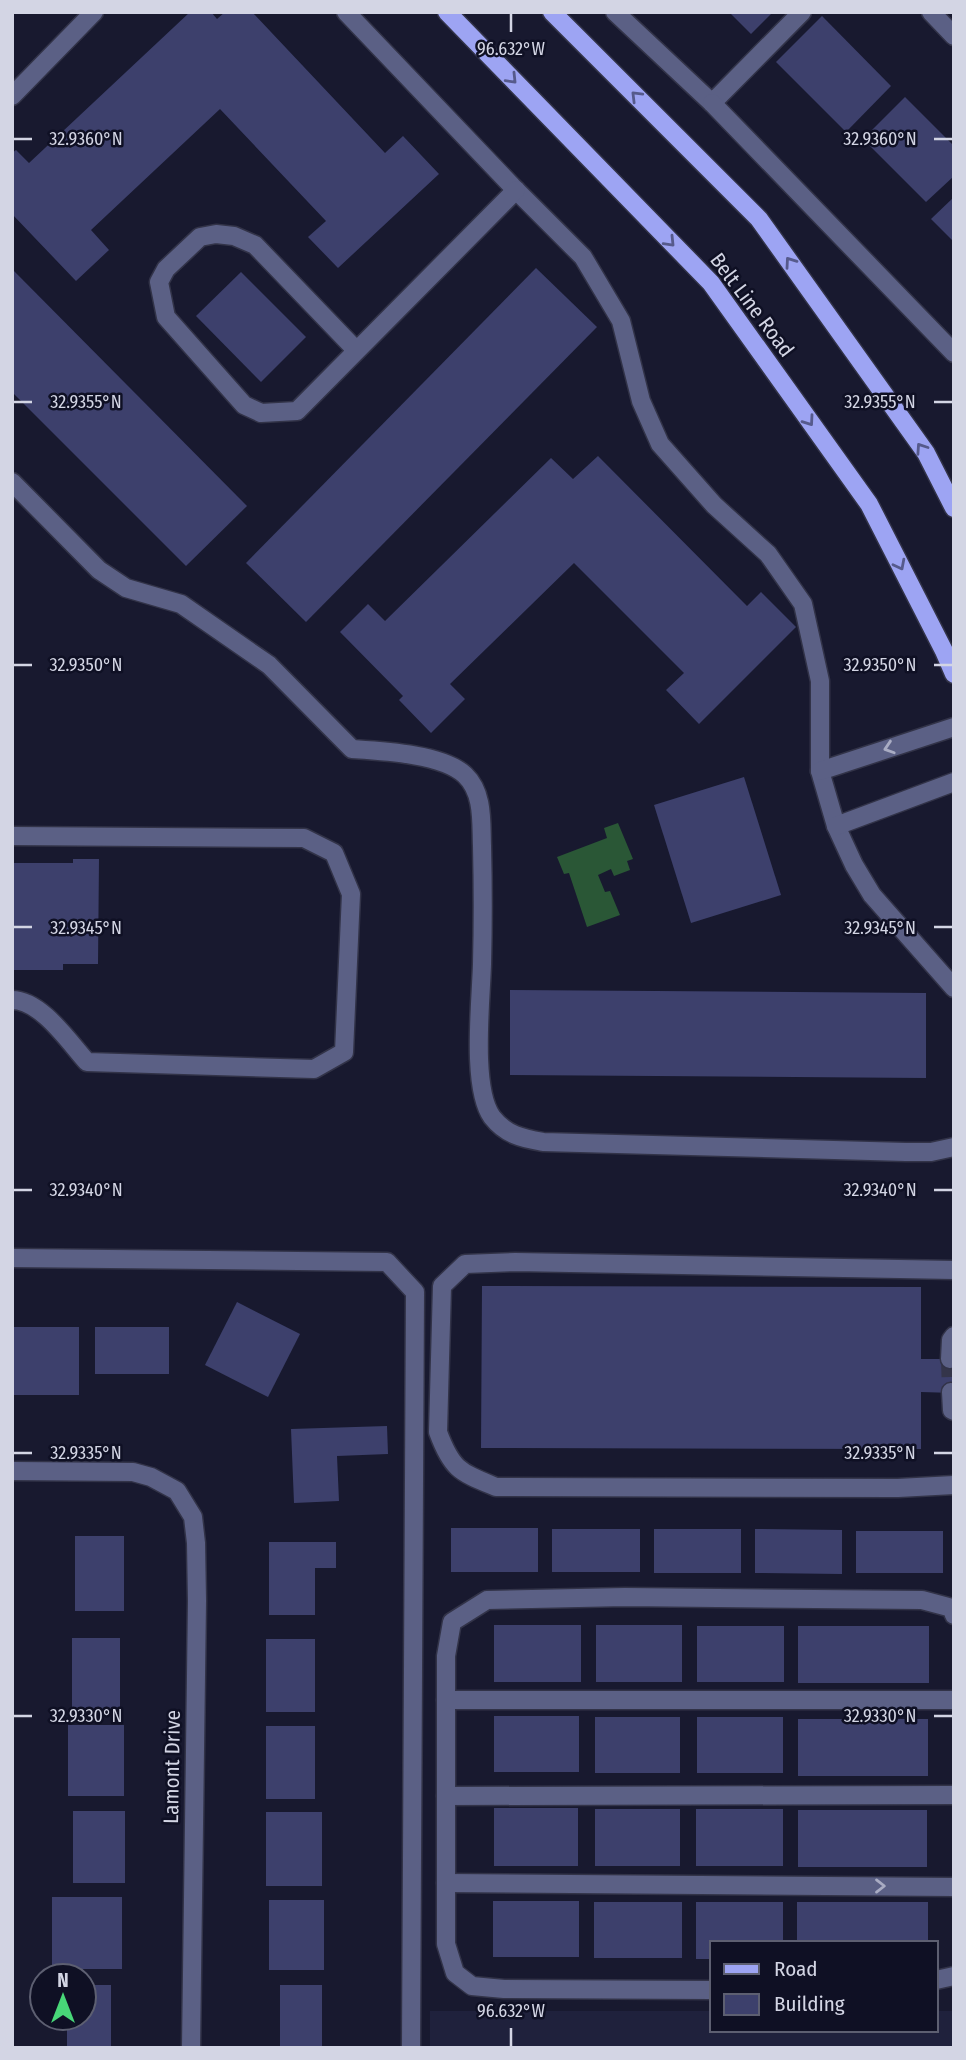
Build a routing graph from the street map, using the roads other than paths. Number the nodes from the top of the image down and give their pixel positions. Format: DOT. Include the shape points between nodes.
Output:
graph roads {
  1 [pos="94,12"];
  2 [pos="346,12"];
  3 [pos="447,12"];
  4 [pos="552,12"];
  5 [pos="615,12"];
  6 [pos="802,12"];
  7 [pos="931,12"];
  8 [pos="954,36"];
  9 [pos="12,96"];
  10 [pos="712,103"];
  11 [pos="516,190"];
  12 [pos="356,350"];
  13 [pos="954,353"];
  14 [pos="12,482"];
  15 [pos="954,508"];
  16 [pos="954,674"];
  17 [pos="954,727"];
  18 [pos="820,771"];
  19 [pos="954,782"];
  20 [pos="836,826"];
  21 [pos="12,836"];
  22 [pos="954,988"];
  23 [pos="12,1000"];
  24 [pos="954,1147"];
  25 [pos="12,1258"];
  26 [pos="954,1270"];
  27 [pos="954,1336"];
  28 [pos="950,1359"];
  29 [pos="951,1392"];
  30 [pos="954,1411"];
  31 [pos="12,1471"];
  32 [pos="954,1485"];
  33 [pos="954,1615"];
  34 [pos="446,1700"];
  35 [pos="954,1700"];
  36 [pos="954,1795"];
  37 [pos="446,1796"];
  38 [pos="446,1883"];
  39 [pos="954,1887"];
  40 [pos="710,1990"];
  41 [pos="191,2048"];
  42 [pos="411,2048"];
  1 -- 9 [label="street"];
  2 -- 11 [label="street"];
  3 -- 16 [label="main road, Belt Line Road, one-way" via="711,283 869,504"];
  15 -- 4 [label="main road, one-way" via="926,453 759,219"];
  5 -- 10 [label="street"];
  6 -- 10 [label="street"];
  7 -- 8 [label="street"];
  10 -- 13 [label="street"];
  11 -- 12 [label="street"];
  11 -- 18 [label="street" via="583,257 621,321 641,401 660,444 768,554 803,604 820,681"];
  12 -- 12 [label="street" via="297,411 261,413 244,405 166,317 159,282 166,269 200,237 234,236 256,245"];
  14 -- 24 [label="street" via="99,570 126,588 181,604 269,665 352,749 446,763 466,776 477,793 481,812 483,1097 492,1116 513,1137 543,1142 906,1152"];
  17 -- 18 [label="street, one-way"];
  18 -- 20 [label="street"];
  19 -- 20 [label="street"];
  20 -- 22 [label="street" via="872,895"];
  21 -- 23 [label="street" via="304,838 334,853 351,894 344,1052 314,1069 87,1062 49,1018 22,1000"];
  25 -- 42 [label="street" via="387,1262 415,1292"];
  26 -- 32 [label="street" via="466,1264 442,1286 438,1432 446,1454 461,1472 496,1487"];
  27 -- 28 [label="street"];
  29 -- 30 [label="street"];
  31 -- 41 [label="street, Lamont Drive" via="133,1472 177,1491 193,1517 197,1601"];
  33 -- 34 [label="street" via="952,1608 922,1600 487,1600 452,1622"];
  34 -- 35 [label="street"];
  34 -- 37 [label="street"];
  36 -- 37 [label="street"];
  37 -- 38 [label="street"];
  38 -- 39 [label="street, one-way"];
  38 -- 40 [label="street" via="446,1944 455,1973 472,1986"];
}
